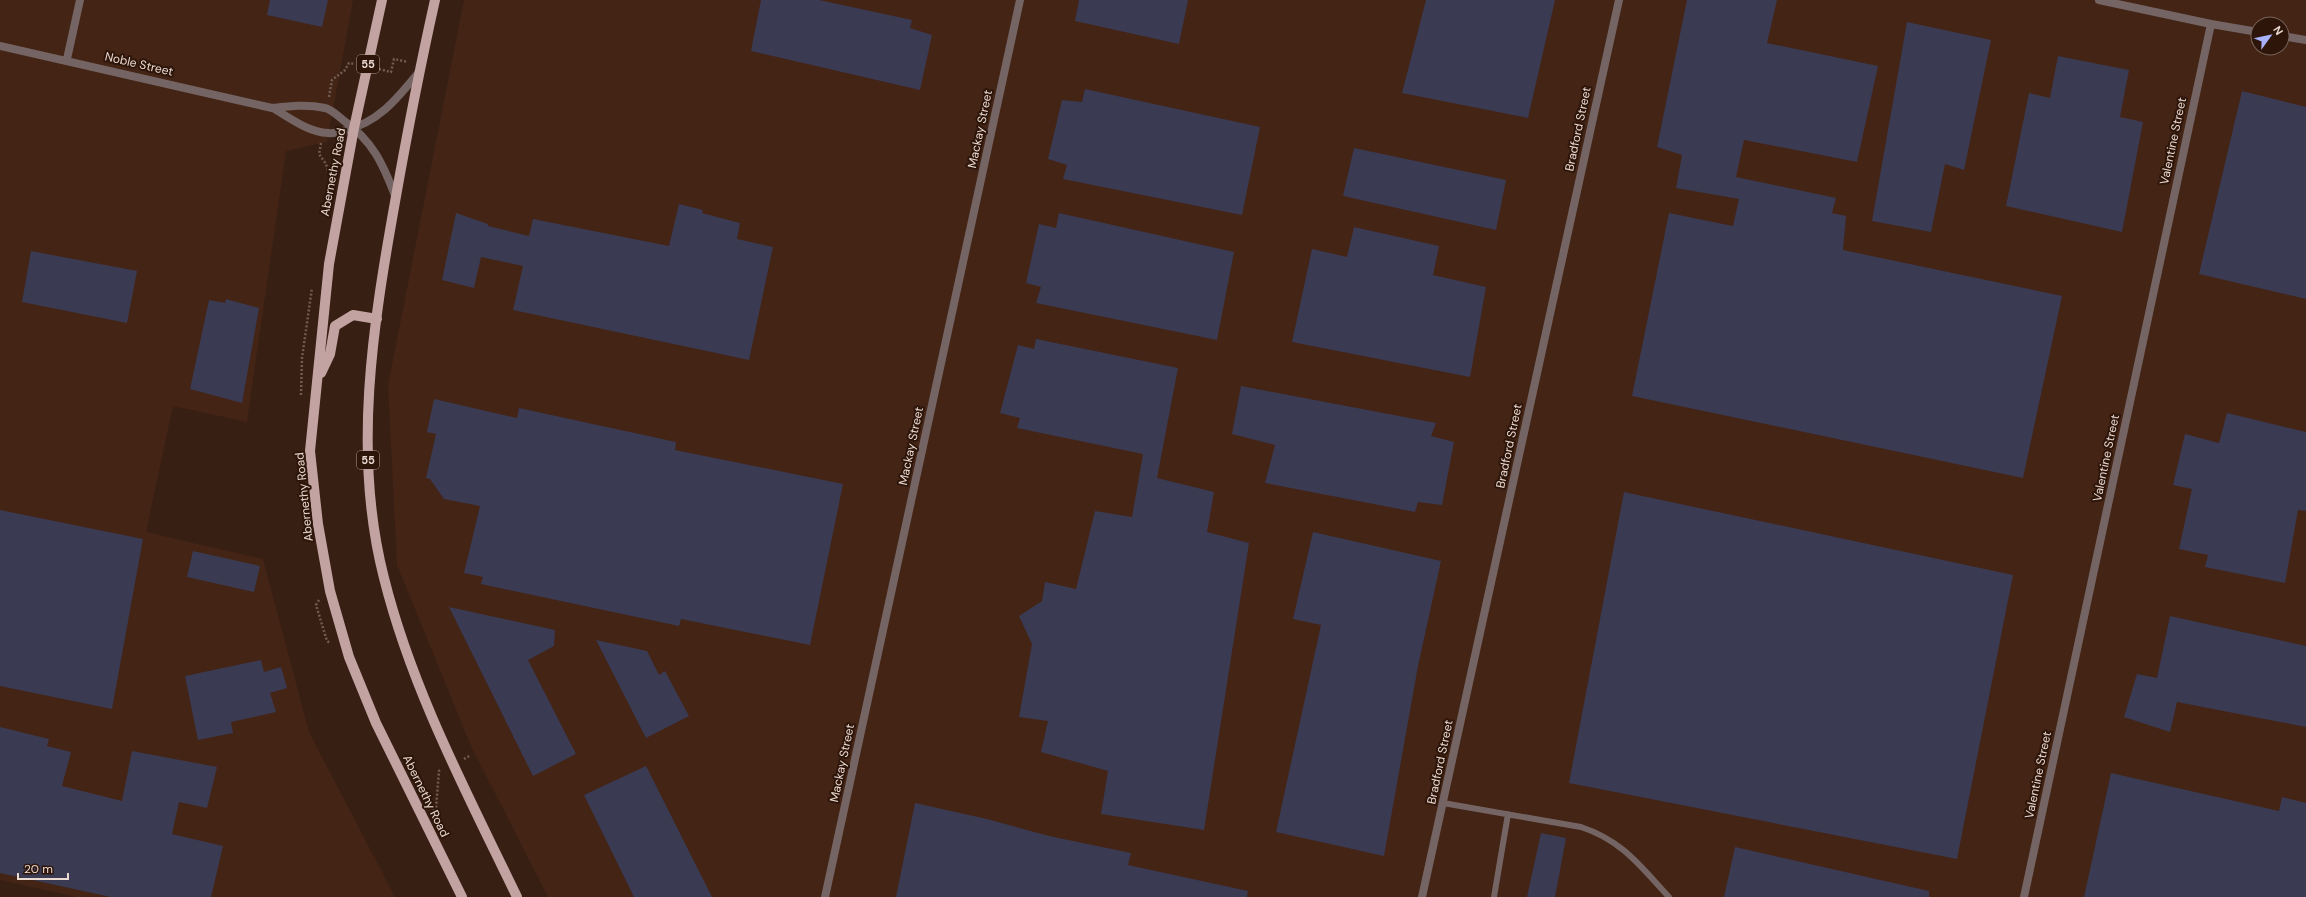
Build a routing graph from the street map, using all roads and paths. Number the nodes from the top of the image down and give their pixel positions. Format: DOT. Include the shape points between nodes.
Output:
graph roads {
  1 [pos="80,0"];
  2 [pos="382,0"];
  3 [pos="435,0"];
  4 [pos="1020,0"];
  5 [pos="1619,0"];
  6 [pos="2100,0"];
  7 [pos="2210,24"];
  8 [pos="2250,31"];
  9 [pos="2290,37"];
  10 [pos="2306,40"];
  11 [pos="0,46"];
  12 [pos="67,59"];
  13 [pos="349,63"];
  14 [pos="368,67"];
  15 [pos="419,69"];
  16 [pos="272,108"];
  17 [pos="354,128"];
  18 [pos="318,154"];
  19 [pos="329,185"];
  20 [pos="396,198"];
  21 [pos="312,286"];
  22 [pos="377,319"];
  23 [pos="318,378"];
  24 [pos="301,397"];
  25 [pos="320,597"];
  26 [pos="334,645"];
  27 [pos="471,755"];
  28 [pos="453,764"];
  29 [pos="1443,803"];
  30 [pos="1508,814"];
  31 [pos="421,816"];
  32 [pos="462,897"];
  33 [pos="517,897"];
  34 [pos="825,897"];
  35 [pos="1422,897"];
  36 [pos="1494,897"];
  37 [pos="1669,897"];
  38 [pos="2024,897"];
  1 -- 12 [label="street"];
  2 -- 14 [label="main road, Abernethy Road / 55"];
  3 -- 15 [label="main road, 55"];
  4 -- 34 [label="street, Mackay Street"];
  5 -- 29 [label="street, Bradford Street"];
  6 -- 7 [label="street"];
  7 -- 8 [label="street"];
  7 -- 38 [label="street, Valentine Street"];
  9 -- 10 [label="street"];
  11 -- 12 [label="street, Noble Street"];
  12 -- 16 [label="street, Noble Street"];
  13 -- 14 [label="path"];
  14 -- 15 [label="path" via="391,72 394,59"];
  14 -- 17 [label="main road, Abernethy Road / 55"];
  15 -- 17 [label="street, Noble Street" via="398,99 380,116"];
  15 -- 20 [label="main road, 55"];
  16 -- 17 [label="street, Noble Street" via="303,126 329,134"];
  16 -- 17 [label="street, Noble Street" via="306,105 327,108"];
  17 -- 20 [label="street, Noble Street" via="373,147"];
  17 -- 23 [label="main road, Abernethy Road / 55" via="329,264"];
  18 -- 19 [label="path" via="326,164"];
  20 -- 22 [label="main road, 55"];
  21 -- 24 [label="path" via="302,358"];
  22 -- 23 [label="main road" via="353,315 335,326 330,354"];
  22 -- 28 [label="main road, 55" via="369,383 367,450 372,515 383,576 400,636 424,701"];
  23 -- 31 [label="main road, Abernethy Road / 55" via="310,451 318,524 330,591 348,657 376,723"];
  25 -- 26 [label="path" via="316,605 327,641"];
  27 -- 28 [label="path"];
  28 -- 31 [label="path" via="439,771 436,808"];
  28 -- 33 [label="main road, 55"];
  29 -- 30 [label="lane"];
  29 -- 35 [label="street, Bradford Street"];
  30 -- 36 [label="lane"];
  30 -- 37 [label="lane" via="1581,827 1600,833 1626,850"];
  31 -- 32 [label="main road, Abernethy Road / 55"];
}
